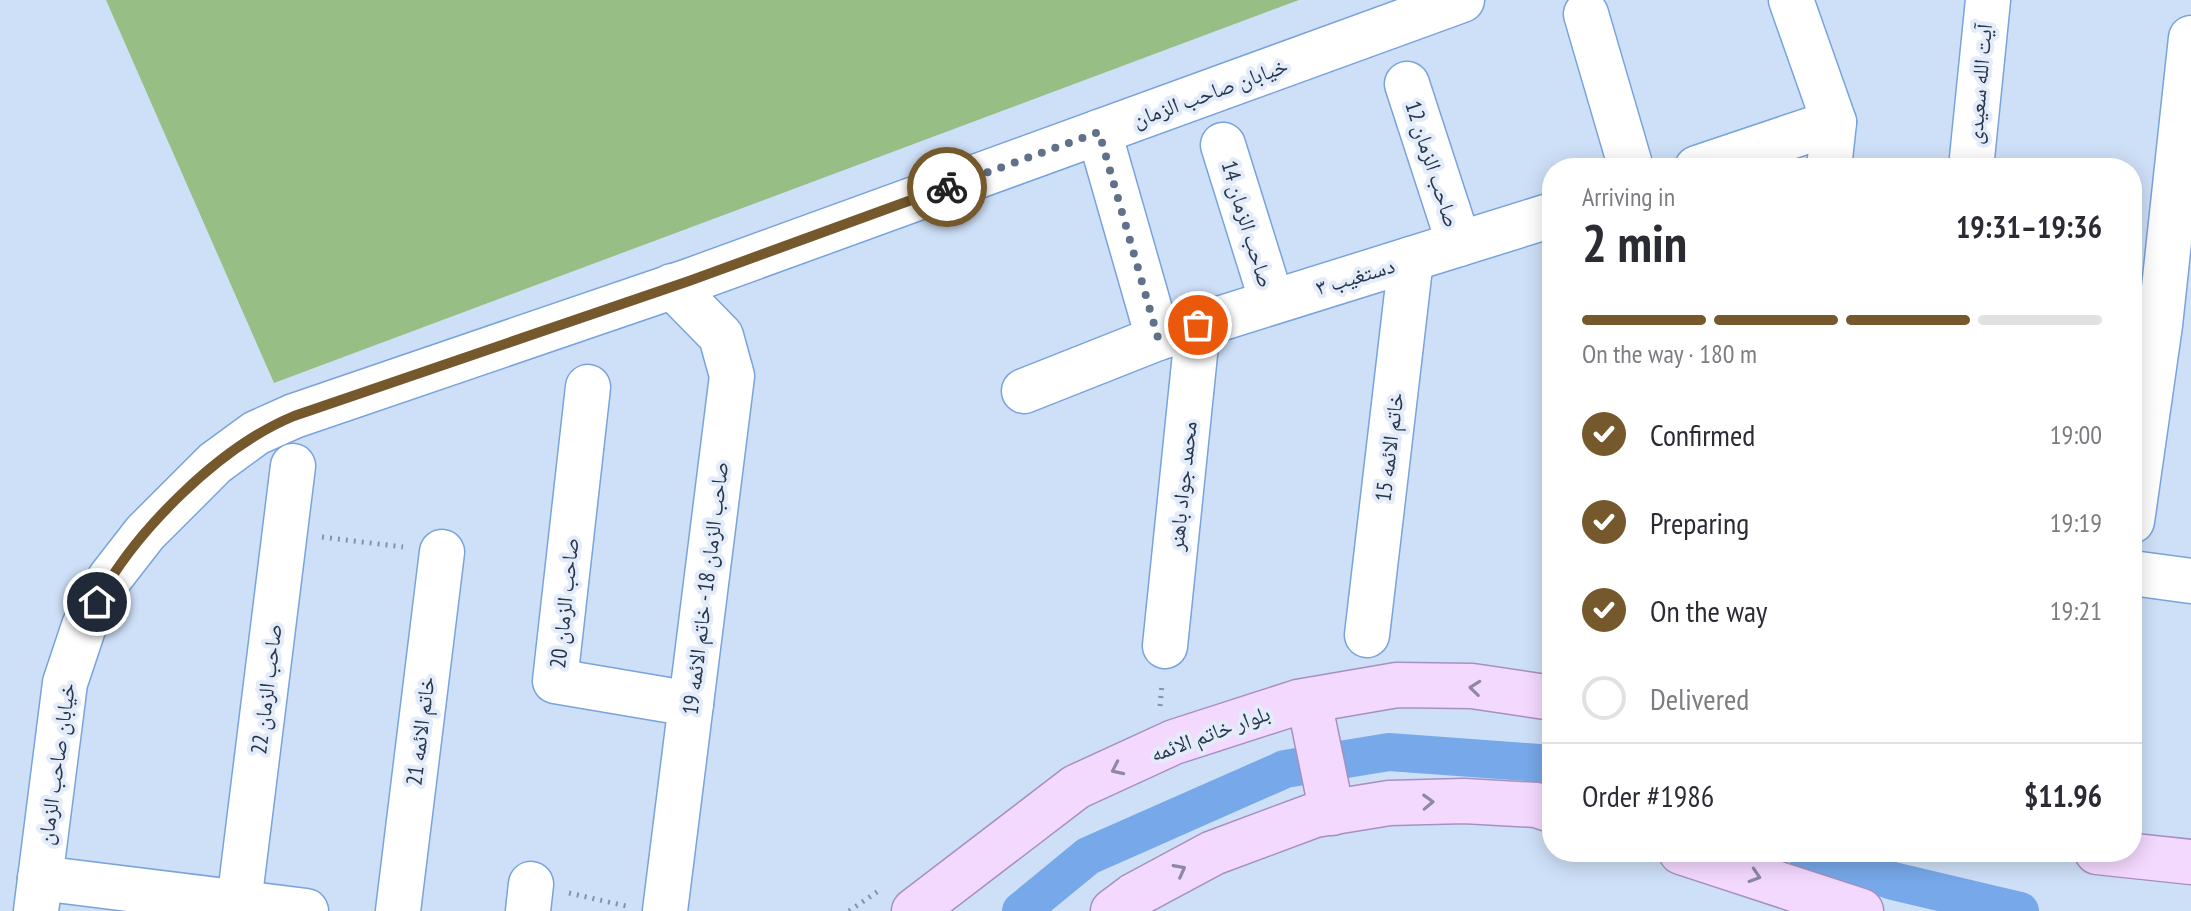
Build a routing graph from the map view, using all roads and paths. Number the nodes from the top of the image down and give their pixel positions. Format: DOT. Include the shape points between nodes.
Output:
graph roads {
  1 [pos="1462,0"];
  2 [pos="1791,0"];
  3 [pos="1988,0"];
  4 [pos="1586,14"];
  5 [pos="2190,54"];
  6 [pos="1407,84"];
  7 [pos="1834,122"];
  8 [pos="1099,132"];
  9 [pos="1223,145"];
  10 [pos="1628,158"];
  11 [pos="1727,158"];
  12 [pos="1830,158"];
  13 [pos="1972,158"];
  14 [pos="1542,218"];
  15 [pos="1459,244"];
  16 [pos="1411,259"];
  17 [pos="672,286"];
  18 [pos="1272,302"];
  19 [pos="2146,323"];
  20 [pos="1198,325"];
  21 [pos="1158,338"];
  22 [pos="2142,380"];
  23 [pos="588,387"];
  24 [pos="1024,391"];
  25 [pos="293,466"];
  26 [pos="285,533"];
  27 [pos="442,552"];
  28 [pos="2142,574"];
  29 [pos="2191,581"];
  30 [pos="1367,635"];
  31 [pos="1165,646"];
  32 [pos="1542,696"];
  33 [pos="1309,702"];
  34 [pos="691,704"];
  35 [pos="1156,751"];
  36 [pos="1542,807"];
  37 [pos="1331,811"];
  38 [pos="2142,857"];
  39 [pos="1712,862"];
  40 [pos="2191,862"];
  41 [pos="38,895"];
  42 [pos="530,898"];
  43 [pos="238,907"];
  44 [pos="649,909"];
  45 [pos="306,911"];
  46 [pos="398,911"];
  47 [pos="914,911"];
  48 [pos="1113,911"];
  49 [pos="1861,911"];
  1 -- 8 [label="street, خیابان صاحب الزمان"];
  2 -- 7 [label="street"];
  3 -- 13 [label="street, آیت الله سعیدی"];
  4 -- 10 [label="street"];
  5 -- 19 [label="street"];
  6 -- 15 [label="street, صاحب الزمان 12"];
  7 -- 11 [label="street"];
  7 -- 12 [label="street"];
  8 -- 17 [label="street, خیابان صاحب الزمان"];
  8 -- 21 [label="street"];
  9 -- 18 [label="street, صاحب الزمان 14"];
  14 -- 15 [label="street, دستغیب ۳"];
  15 -- 16 [label="street, دستغیب ۳"];
  16 -- 18 [label="street, دستغیب ۳"];
  16 -- 30 [label="street, خاتم الائمه 15"];
  17 -- 34 [label="street, صاحب الزمان 18 - خاتم الائمه 19" via="721,336 732,376"];
  17 -- 41 [label="street, خیابان صاحب الزمان" via="294,416 256,433 215,463 145,533 110,578 84,626 65,683"];
  18 -- 20 [label="street, دستغیب ۳"];
  19 -- 22 [label="street"];
  20 -- 21 [label="street, دستغیب ۳"];
  20 -- 31 [label="street, محمد جواد باهنر"];
  21 -- 24 [label="street, دستغیب ۳"];
  23 -- 34 [label="street, صاحب الزمان 20" via="555,681"];
  25 -- 26 [label="street, صاحب الزمان 22"];
  26 -- 27 [label="path"];
  26 -- 43 [label="street, صاحب الزمان 22"];
  27 -- 46 [label="street, خاتم الائمه 21"];
  28 -- 29 [label="street"];
  31 -- 35 [label="path"];
  32 -- 33 [label="main road, بلوار خاتم الائمه, one-way" via="1472,686 1397,685"];
  33 -- 35 [label="main road, بلوار خاتم الائمه"];
  33 -- 37 [label="main road"];
  34 -- 44 [label="street, صاحب الزمان 18 - خاتم الائمه 19"];
  35 -- 47 [label="main road, بلوار خاتم الائمه, one-way" via="1076,787"];
  37 -- 36 [label="main road, one-way" via="1464,801"];
  48 -- 37 [label="main road, one-way" via="1213,853"];
  38 -- 40 [label="main road"];
  39 -- 49 [label="main road, one-way"];
  41 -- 43 [label="street"];
  42 -- 44 [label="path"];
  43 -- 45 [label="street"];
}
